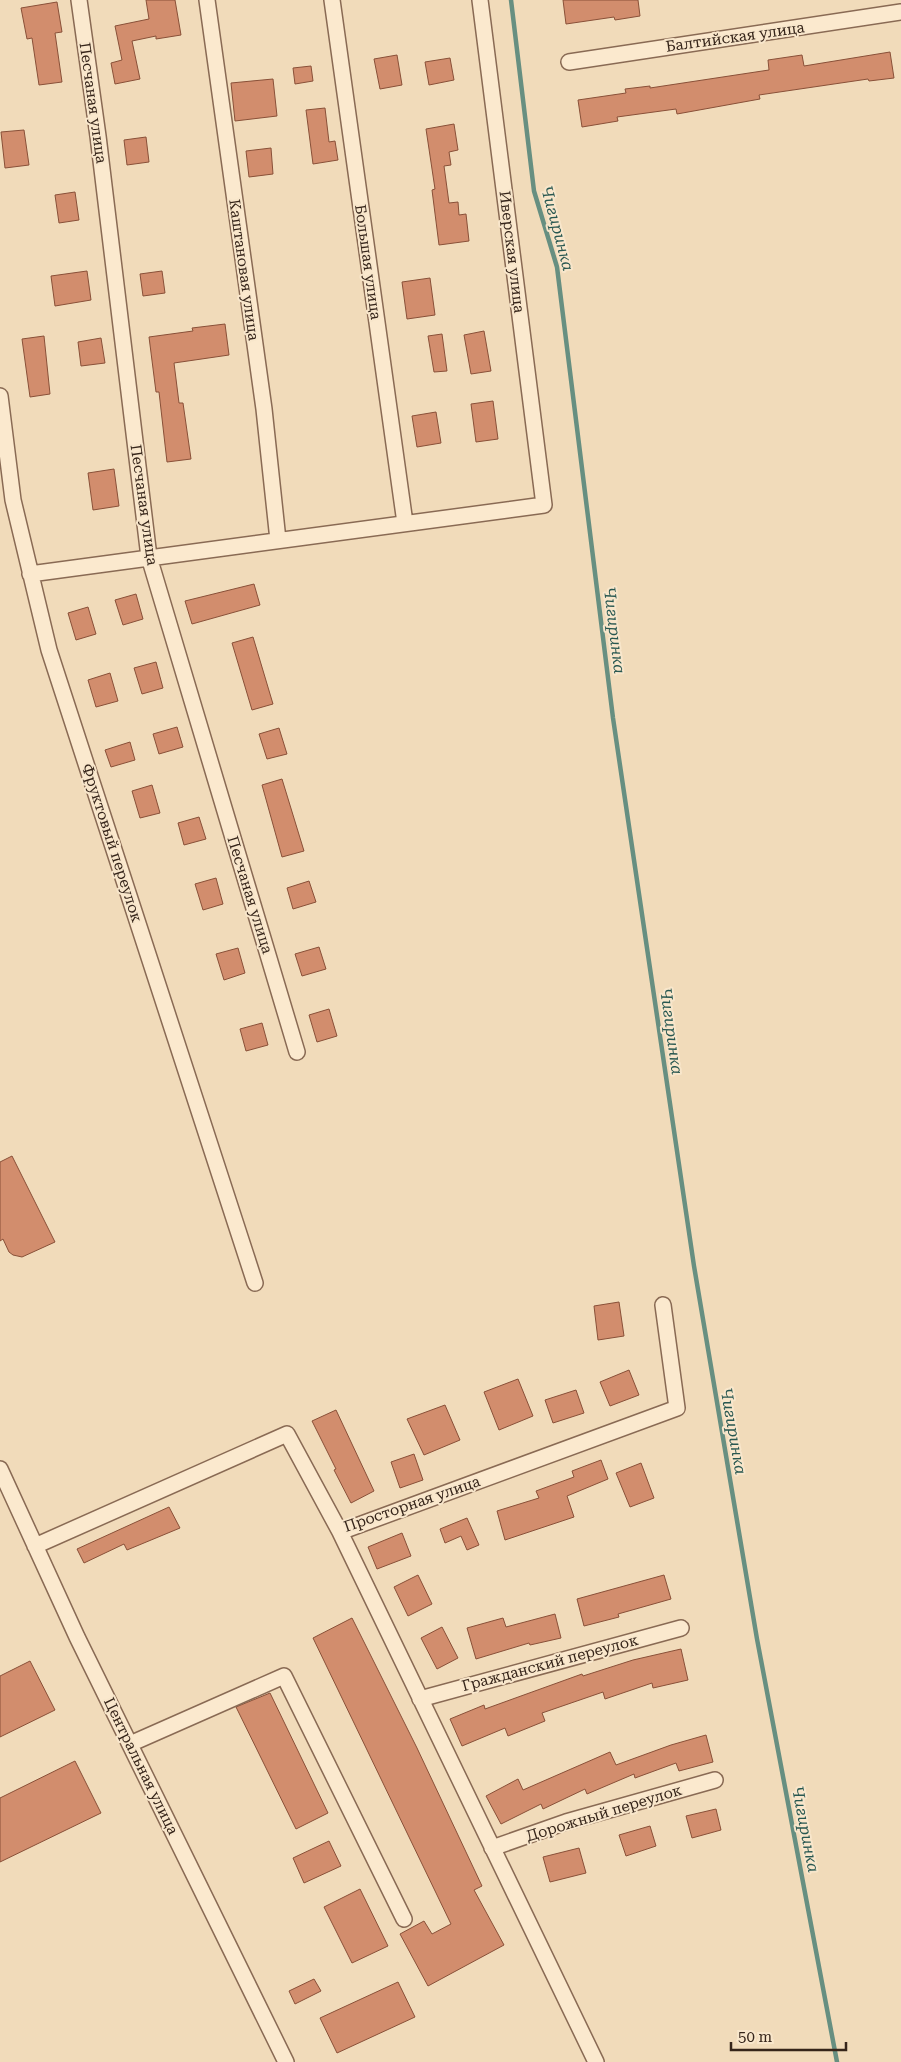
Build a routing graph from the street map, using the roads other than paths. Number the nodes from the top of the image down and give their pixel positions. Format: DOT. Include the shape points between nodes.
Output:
graph roads {
  1 [pos="79,0"];
  2 [pos="207,0"];
  3 [pos="332,0"];
  4 [pos="480,0"];
  5 [pos="901,12"];
  6 [pos="569,62"];
  7 [pos="0,396"];
  8 [pos="404,523"];
  9 [pos="278,540"];
  10 [pos="149,557"];
  11 [pos="30,574"];
  12 [pos="297,1052"];
  13 [pos="255,1283"];
  14 [pos="663,1306"];
  15 [pos="0,1469"];
  16 [pos="340,1532"];
  17 [pos="35,1546"];
  18 [pos="680,1628"];
  19 [pos="420,1698"];
  20 [pos="130,1744"];
  21 [pos="715,1780"];
  22 [pos="492,1848"];
  23 [pos="404,1919"];
  24 [pos="286,2062"];
  25 [pos="596,2062"];
  1 -- 10 [label="street, Песчаная улица"];
  2 -- 9 [label="street, Каштановая улица" via="264,410"];
  3 -- 8 [label="street, Большая улица"];
  4 -- 8 [label="street, Иверская улица" via="544,505"];
  5 -- 6 [label="street, Балтийская улица"];
  7 -- 11 [label="street, Фруктовый переулок" via="13,500"];
  8 -- 9 [label="street"];
  9 -- 10 [label="street"];
  10 -- 11 [label="street"];
  10 -- 12 [label="street, Песчаная улица"];
  11 -- 13 [label="street, Фруктовый переулок" via="49,650"];
  14 -- 16 [label="street, Просторная улица" via="677,1408"];
  15 -- 17 [label="street, Центральная улица"];
  16 -- 17 [label="street, Просторная улица" via="287,1434"];
  16 -- 19 [label="street"];
  17 -- 20 [label="street, Центральная улица"];
  18 -- 19 [label="street, Гражданский переулок"];
  19 -- 22 [label="street"];
  20 -- 23 [label="street" via="284,1676"];
  20 -- 24 [label="street, Центральная улица"];
  21 -- 22 [label="street, Дорожный переулок" via="566,1822"];
  22 -- 25 [label="street"];
}
